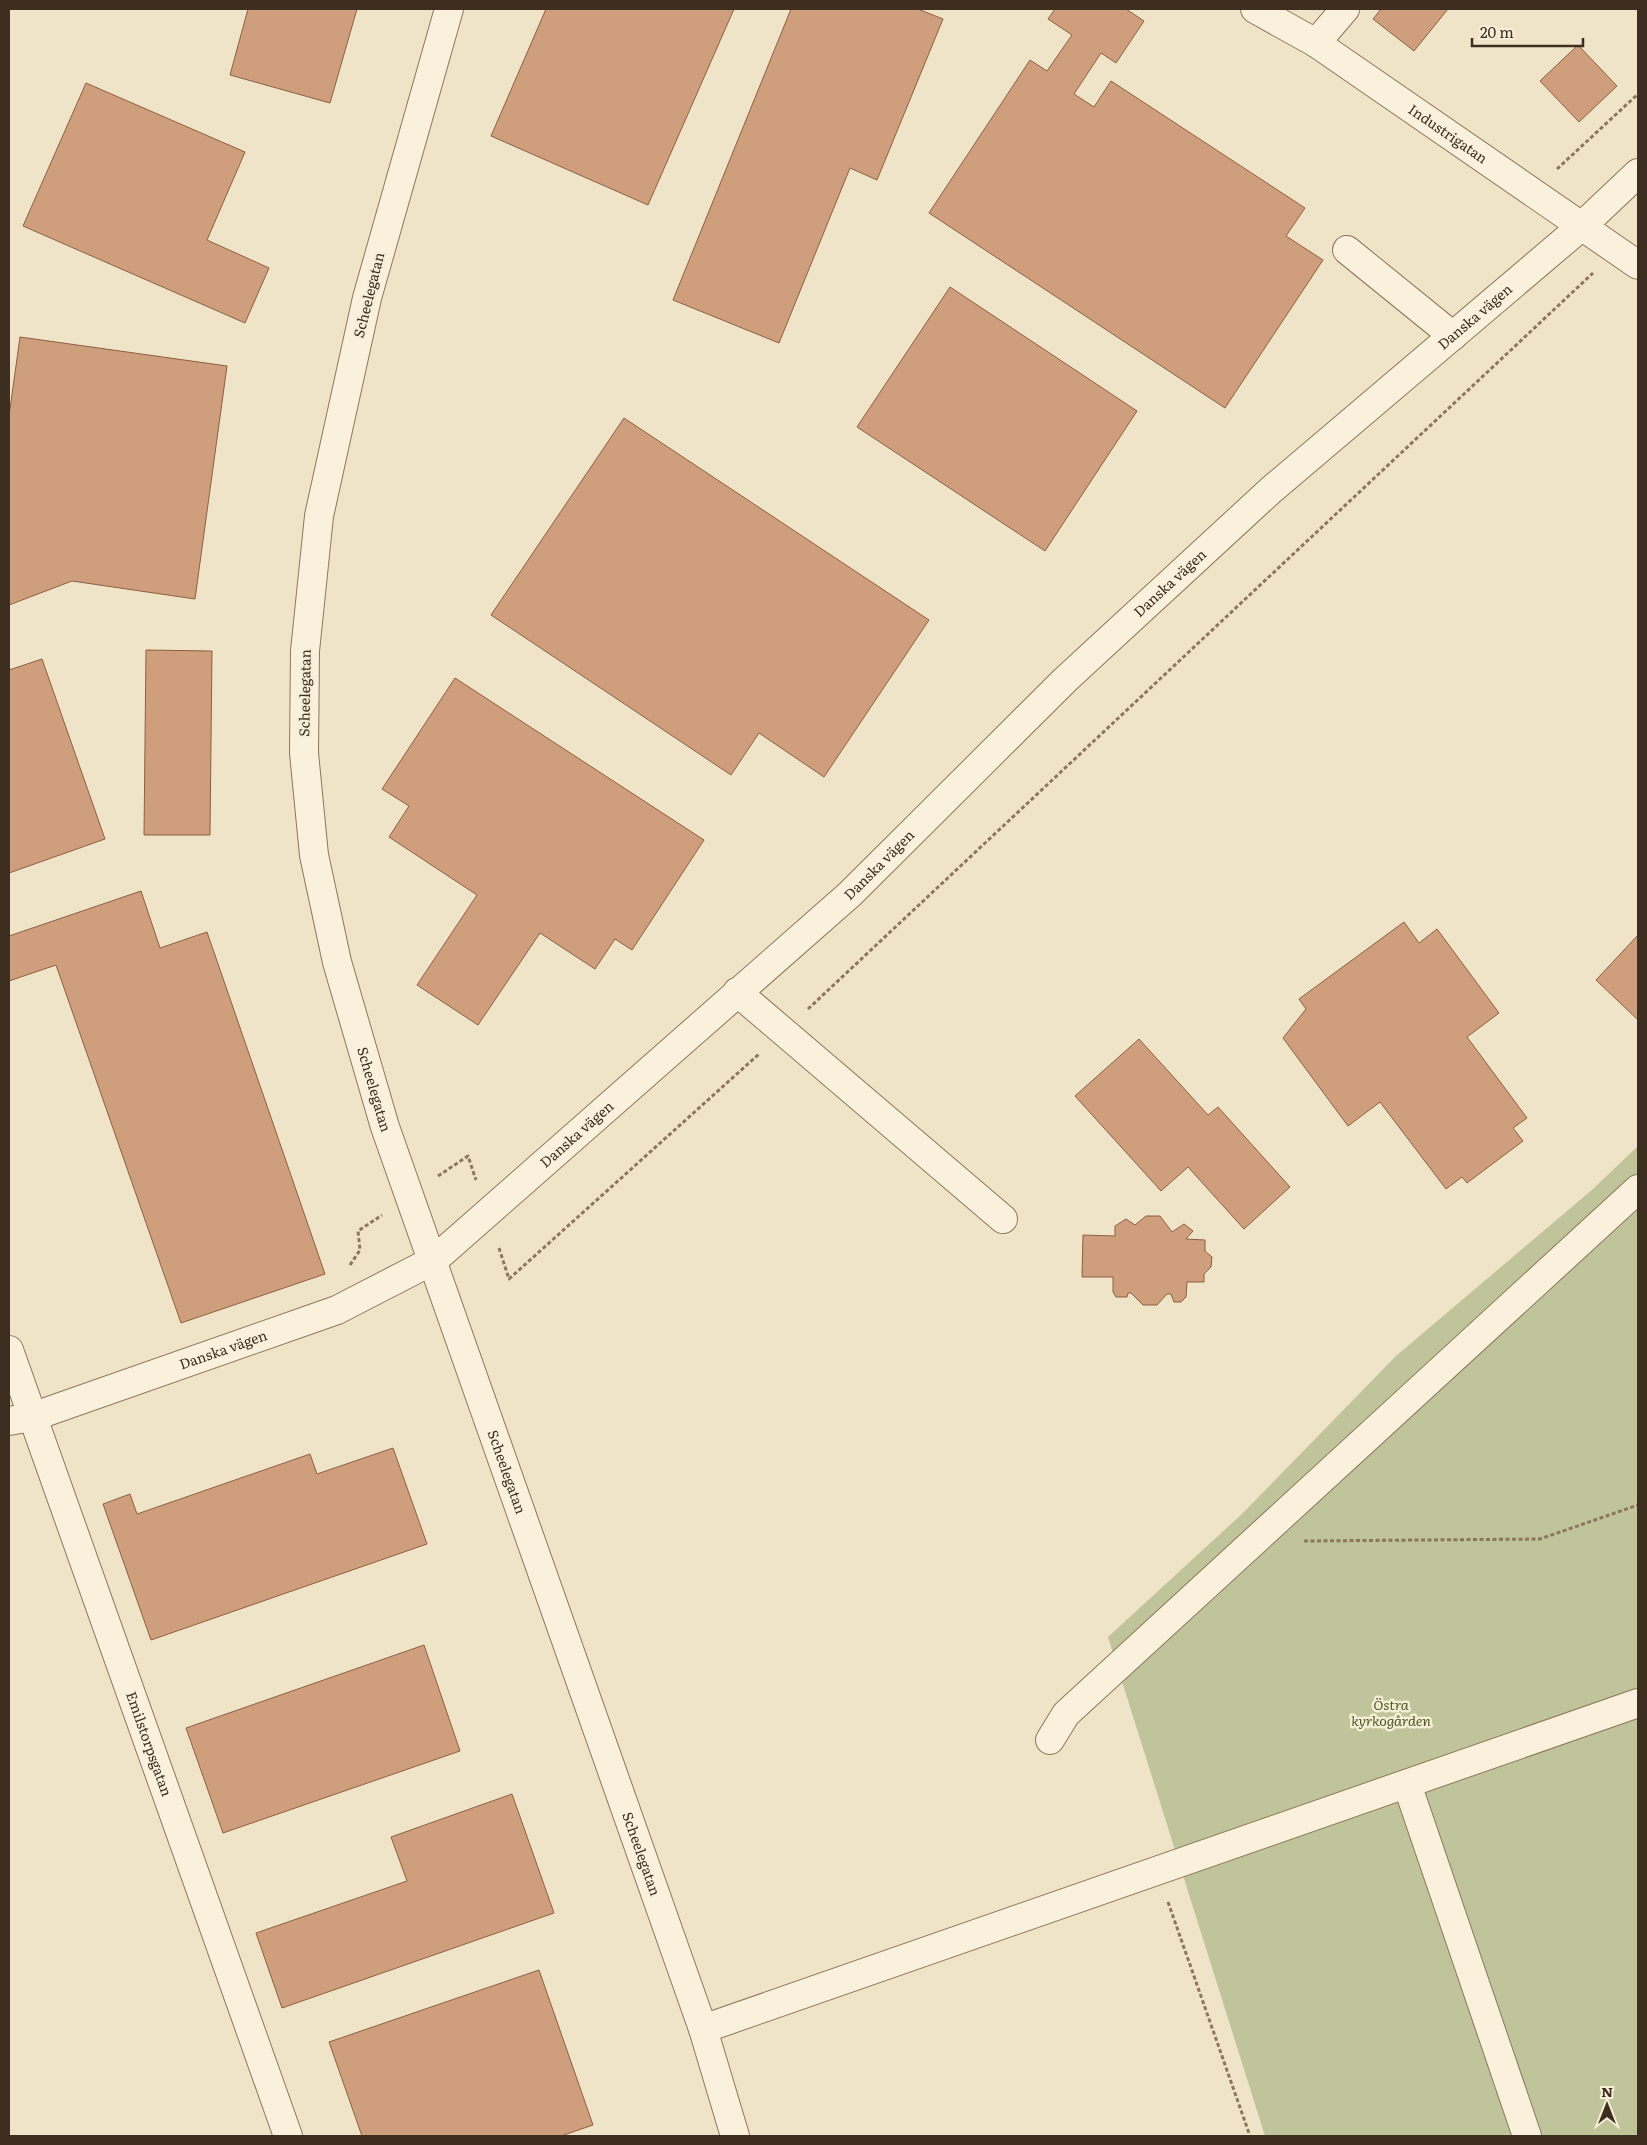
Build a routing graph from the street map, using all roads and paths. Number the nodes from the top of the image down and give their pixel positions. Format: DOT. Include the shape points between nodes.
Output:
graph roads {
  1 [pos="449,9"];
  2 [pos="1255,9"];
  3 [pos="1345,9"];
  4 [pos="1316,43"];
  5 [pos="1638,94"];
  6 [pos="1638,172"];
  7 [pos="1532,192"];
  8 [pos="1582,226"];
  9 [pos="1347,250"];
  10 [pos="1638,265"];
  11 [pos="1453,336"];
  12 [pos="737,992"];
  13 [pos="1638,1189"];
  14 [pos="1003,1219"];
  15 [pos="434,1260"];
  16 [pos="9,1350"];
  17 [pos="21,1419"];
  18 [pos="1638,1505"];
  19 [pos="1253,1542"];
  20 [pos="1638,1703"];
  21 [pos="1050,1740"];
  22 [pos="1407,1784"];
  23 [pos="1157,1870"];
  24 [pos="703,2029"];
  25 [pos="288,2136"];
  26 [pos="735,2136"];
  27 [pos="1250,2136"];
  28 [pos="1527,2136"];
  1 -- 15 [label="street, Scheelegatan" via="367,298 319,516 305,651 304,753 314,855 338,962 385,1127"];
  2 -- 4 [label="street, Industrigatan"];
  3 -- 4 [label="street"];
  4 -- 7 [label="street, Industrigatan"];
  5 -- 7 [label="path"];
  6 -- 8 [label="street, Danska vägen"];
  7 -- 8 [label="street, Industrigatan"];
  8 -- 10 [label="street, Industrigatan"];
  8 -- 11 [label="street, Danska vägen"];
  9 -- 11 [label="street"];
  11 -- 12 [label="street, Danska vägen" via="1264,497 1065,680 850,894"];
  12 -- 14 [label="street"];
  12 -- 15 [label="street, Danska vägen"];
  13 -- 19 [label="street"];
  15 -- 17 [label="street, Danska vägen" via="338,1310"];
  15 -- 24 [label="street, Scheelegatan"];
  16 -- 17 [label="street, Emilstorpsgatan"];
  17 -- 25 [label="street, Emilstorpsgatan"];
  18 -- 19 [label="path" via="1540,1540"];
  19 -- 21 [label="street" via="1066,1714"];
  20 -- 22 [label="street"];
  22 -- 23 [label="street"];
  22 -- 28 [label="street"];
  23 -- 24 [label="street"];
  23 -- 27 [label="path"];
  24 -- 26 [label="street, Scheelegatan"];
}
